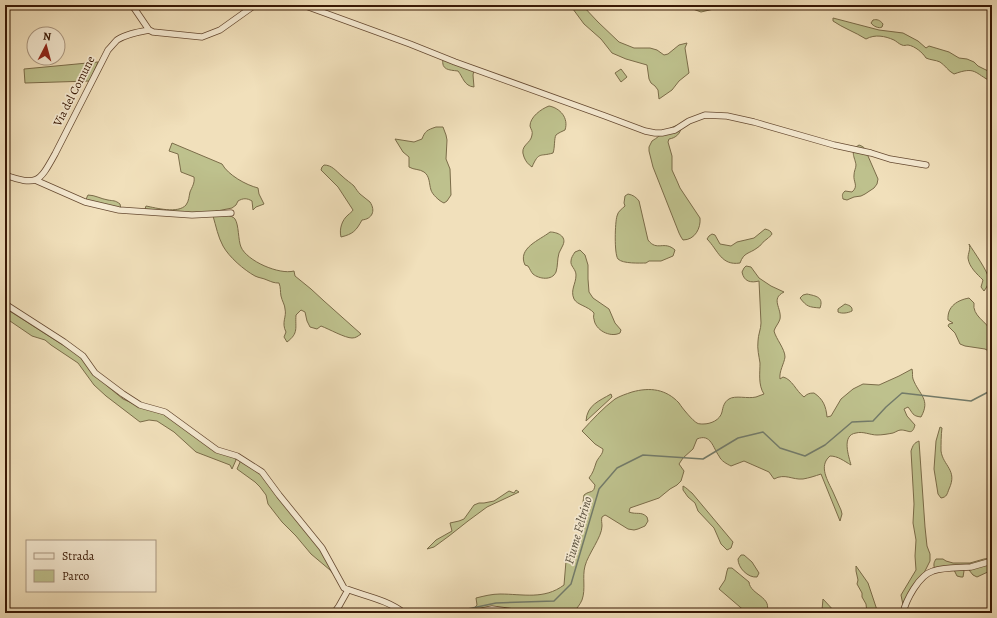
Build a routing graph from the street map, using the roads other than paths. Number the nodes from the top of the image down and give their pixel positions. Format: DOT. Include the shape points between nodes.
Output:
graph roads {
  1 [pos="132,5"];
  2 [pos="255,5"];
  3 [pos="303,5"];
  4 [pos="149,30"];
  5 [pos="926,165"];
  6 [pos="5,174"];
  7 [pos="35,180"];
  8 [pos="231,213"];
  9 [pos="5,304"];
  10 [pos="992,562"];
  11 [pos="348,590"];
  12 [pos="334,613"];
  13 [pos="404,613"];
  14 [pos="475,613"];
  15 [pos="522,613"];
  16 [pos="903,613"];
  1 -- 4 [label="street"];
  2 -- 4 [label="street, Via del Comune" via="220,30 202,37"];
  3 -- 5 [label="street" via="645,132 655,134 675,130 705,115 727,116 890,159"];
  4 -- 7 [label="street, Via del Comune" via="125,36 108,50 48,166"];
  6 -- 7 [label="street" via="28,182"];
  7 -- 8 [label="street" via="85,202 118,210 192,215"];
  9 -- 11 [label="street" via="83,356 95,372 123,394 140,405 165,412 217,450 238,456 262,472 322,548 344,588"];
  10 -- 16 [label="street" via="932,571 912,592"];
  11 -- 12 [label="street"];
  11 -- 13 [label="street" via="383,601"];
  14 -- 15 [label="street" via="492,609"];
}
